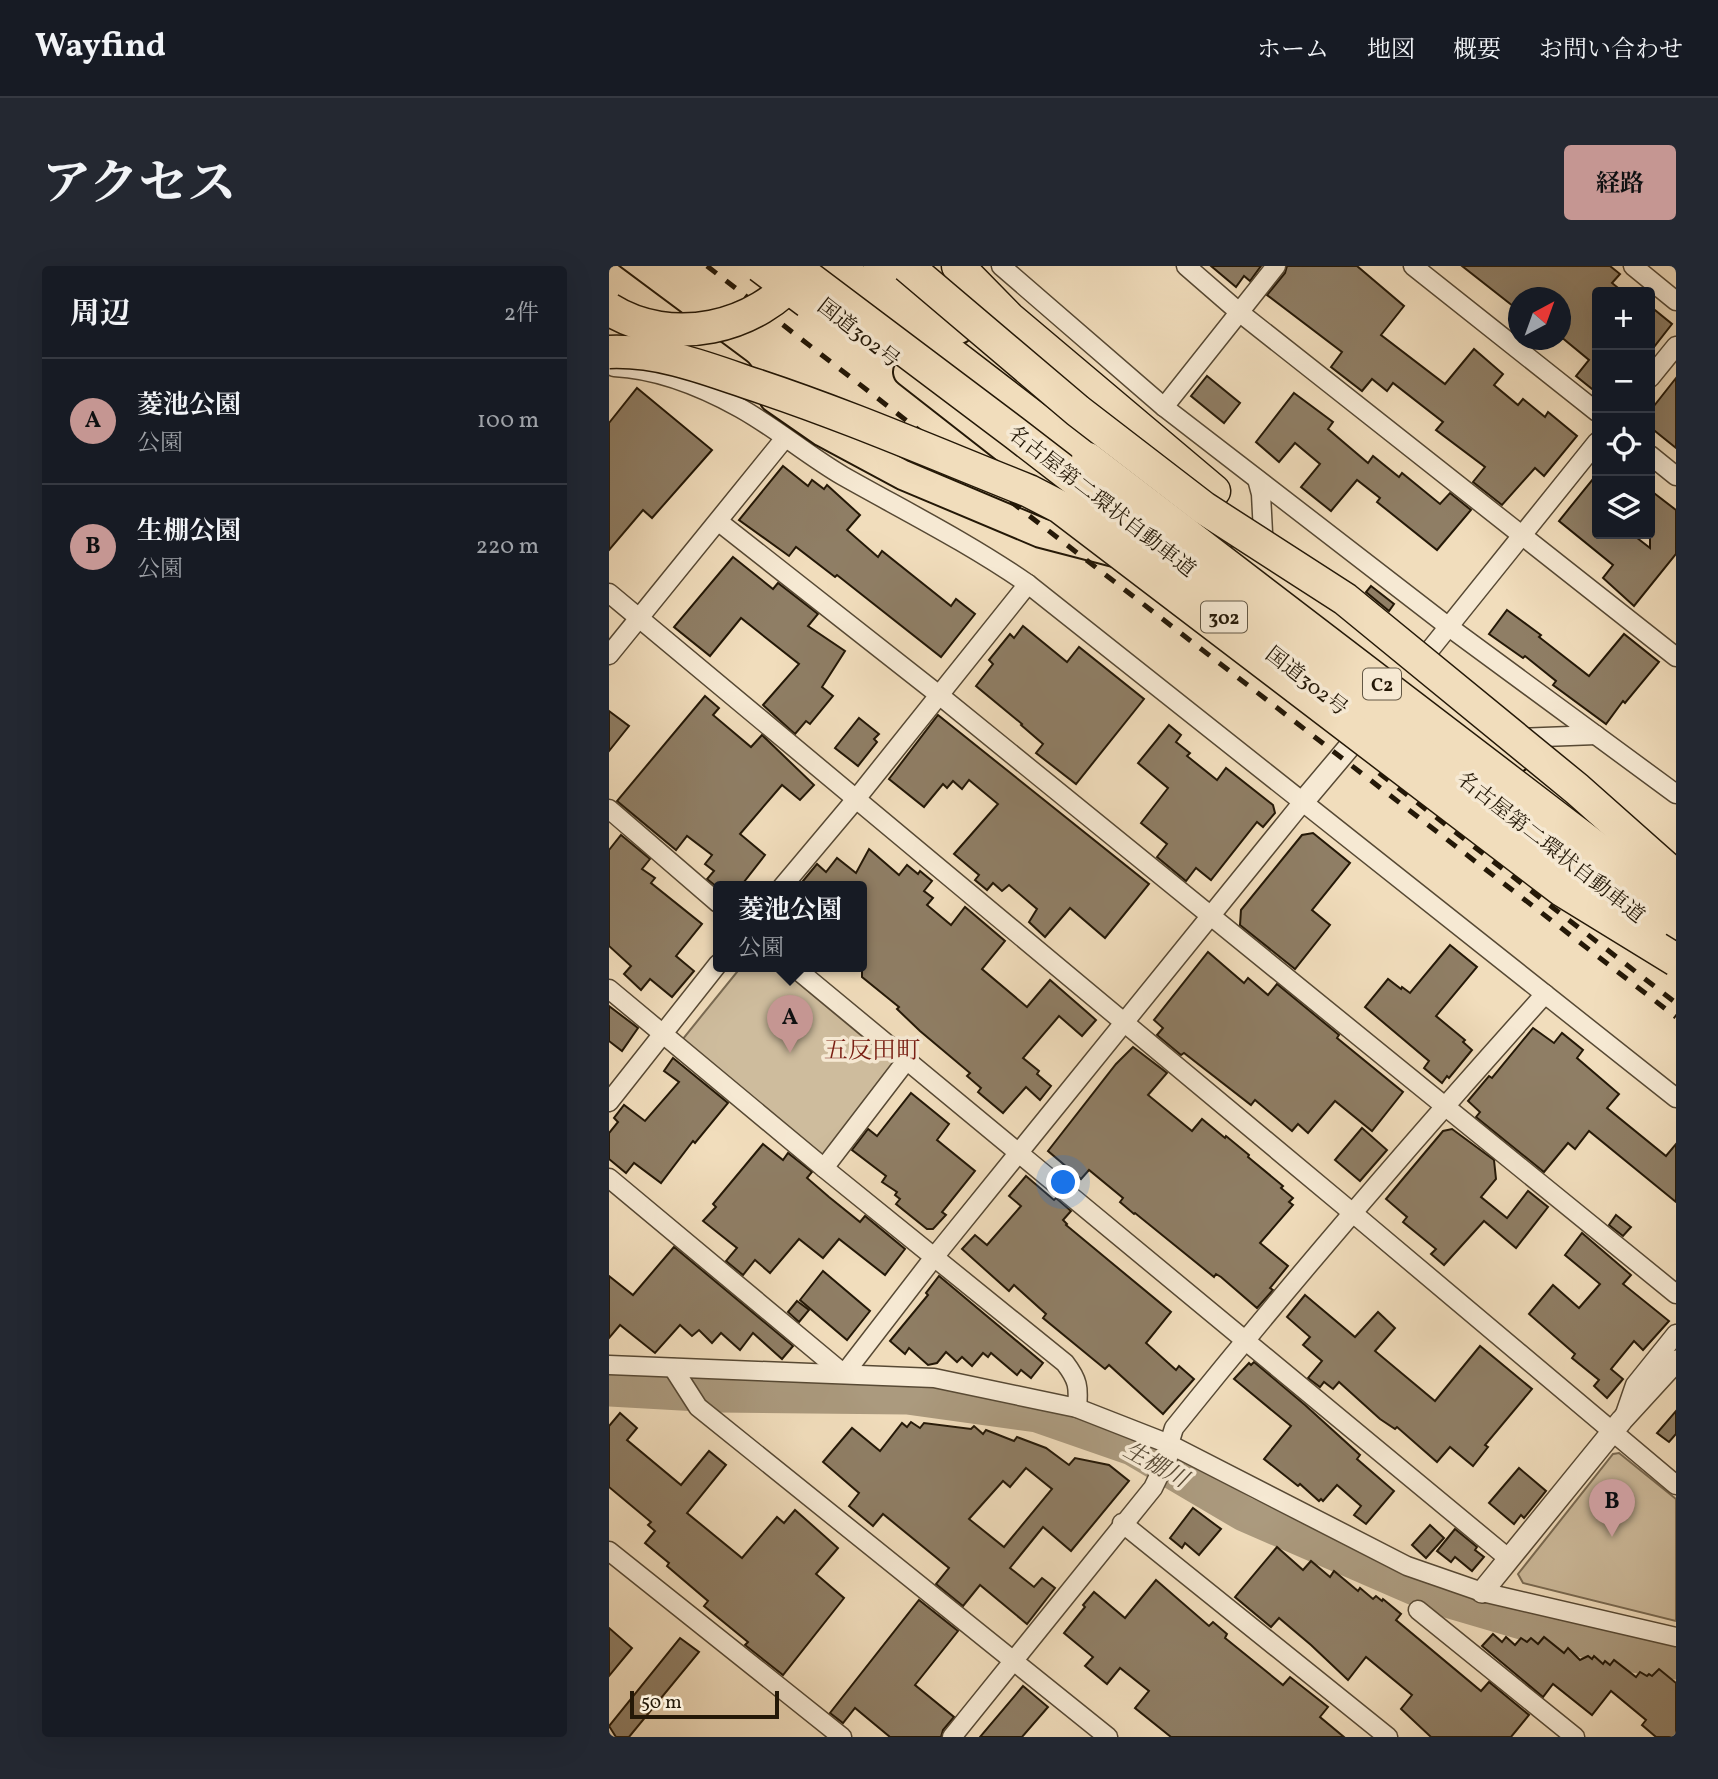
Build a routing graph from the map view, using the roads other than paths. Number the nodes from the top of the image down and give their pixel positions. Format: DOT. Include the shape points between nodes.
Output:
graph roads {
  1 [pos="760,266"];
  2 [pos="774,266"];
  3 [pos="793,266"];
  4 [pos="806,266"];
  5 [pos="837,266"];
  6 [pos="878,266"];
  7 [pos="907,266"];
  8 [pos="921,266"];
  9 [pos="958,266"];
  10 [pos="1001,266"];
  11 [pos="1186,266"];
  12 [pos="1276,266"];
  13 [pos="1413,266"];
  14 [pos="1633,266"];
  15 [pos="609,277"];
  16 [pos="1676,301"];
  17 [pos="609,309"];
  18 [pos="1239,312"];
  19 [pos="1676,346"];
  20 [pos="609,352"];
  21 [pos="609,367"];
  22 [pos="1655,372"];
  23 [pos="1164,407"];
  24 [pos="1592,408"];
  25 [pos="1016,434"];
  26 [pos="785,438"];
  27 [pos="1592,448"];
  28 [pos="1655,459"];
  29 [pos="1676,476"];
  30 [pos="1257,479"];
  31 [pos="1193,511"];
  32 [pos="719,522"];
  33 [pos="1522,535"];
  34 [pos="1152,561"];
  35 [pos="1265,565"];
  36 [pos="1028,584"];
  37 [pos="609,593"];
  38 [pos="1345,598"];
  39 [pos="640,619"];
  40 [pos="1449,627"];
  41 [pos="609,655"];
  42 [pos="1676,657"];
  43 [pos="1409,675"];
  44 [pos="939,695"];
  45 [pos="1366,727"];
  46 [pos="1596,735"];
  47 [pos="1492,739"];
  48 [pos="1676,794"];
  49 [pos="856,799"];
  50 [pos="1302,803"];
  51 [pos="609,809"];
  52 [pos="1676,877"];
  53 [pos="787,881"];
  54 [pos="1676,883"];
  55 [pos="713,899"];
  56 [pos="1676,909"];
  57 [pos="1210,916"];
  58 [pos="1676,943"];
  59 [pos="1676,962"];
  60 [pos="713,970"];
  61 [pos="800,972"];
  62 [pos="609,989"];
  63 [pos="1545,994"];
  64 [pos="1124,1024"];
  65 [pos="662,1034"];
  66 [pos="906,1061"];
  67 [pos="1676,1098"];
  68 [pos="609,1102"];
  69 [pos="1444,1106"];
  70 [pos="1017,1154"];
  71 [pos="824,1168"];
  72 [pos="609,1178"];
  73 [pos="1354,1214"];
  74 [pos="935,1256"];
  75 [pos="1676,1294"];
  76 [pos="1676,1334"];
  77 [pos="1245,1340"];
  78 [pos="1676,1361"];
  79 [pos="609,1365"];
  80 [pos="676,1374"];
  81 [pos="844,1374"];
  82 [pos="1676,1381"];
  83 [pos="1651,1387"];
  84 [pos="1077,1408"];
  85 [pos="1617,1426"];
  86 [pos="1169,1449"];
  87 [pos="1676,1485"];
  88 [pos="1122,1524"];
  89 [pos="609,1551"];
  90 [pos="1508,1558"];
  91 [pos="1482,1592"];
  92 [pos="1418,1610"];
  93 [pos="1676,1637"];
  94 [pos="1013,1661"];
  95 [pos="842,1737"];
  96 [pos="952,1737"];
  97 [pos="1108,1737"];
  98 [pos="1388,1737"];
  99 [pos="1575,1737"];
  1 -- 25 [label="highway, bridge" via="872,350"];
  2 -- 34 [label="highway, 国道302号 / 302"];
  3 -- 25 [label="highway, 名古屋第二環状自動車道 / C2, bridge"];
  4 -- 17 [label="highway, bridge" via="788,289 761,309 728,324 694,330 657,327"];
  5 -- 56 [label="highway, 名古屋第二環状自動車道 / C2, bridge"];
  6 -- 31 [label="highway"];
  7 -- 38 [label="highway, bridge" via="1078,411 1205,509"];
  8 -- 31 [label="highway"];
  9 -- 38 [label="highway, bridge" via="1009,318"];
  10 -- 23 [label="street"];
  11 -- 18 [label="street"];
  12 -- 18 [label="street"];
  13 -- 24 [label="street"];
  14 -- 16 [label="street"];
  15 -- 34 [label="highway" via="812,424 903,475 1041,533"];
  18 -- 23 [label="street"];
  18 -- 33 [label="street"];
  19 -- 22 [label="street"];
  20 -- 59 [label="highway, bridge" via="677,359 793,397 1061,507 1562,890"];
  21 -- 26 [label="street" via="670,377 740,408"];
  23 -- 30 [label="street"];
  25 -- 58 [label="highway, 名古屋第二環状自動車道 / C2, bridge"];
  26 -- 32 [label="street"];
  26 -- 36 [label="street" via="983,552"];
  27 -- 33 [label="street"];
  28 -- 29 [label="street"];
  30 -- 35 [label="street"];
  30 -- 40 [label="street"];
  31 -- 35 [label="highway"];
  32 -- 39 [label="street"];
  32 -- 44 [label="street"];
  33 -- 40 [label="street"];
  33 -- 42 [label="street"];
  34 -- 45 [label="highway, 国道302号 / 302"];
  35 -- 43 [label="highway"];
  36 -- 44 [label="street"];
  36 -- 50 [label="street"];
  37 -- 39 [label="street"];
  38 -- 52 [label="highway, bridge"];
  39 -- 41 [label="street"];
  39 -- 49 [label="street"];
  40 -- 43 [label="street"];
  40 -- 46 [label="street"];
  43 -- 45 [label="street"];
  43 -- 47 [label="highway"];
  44 -- 49 [label="street"];
  44 -- 57 [label="street"];
  45 -- 50 [label="street"];
  45 -- 59 [label="highway, 国道302号 / 302"];
  46 -- 47 [label="street"];
  46 -- 48 [label="street"];
  47 -- 54 [label="highway"];
  49 -- 53 [label="street"];
  49 -- 64 [label="street"];
  50 -- 57 [label="street"];
  50 -- 63 [label="street"];
  51 -- 55 [label="street"];
  57 -- 64 [label="street"];
  57 -- 69 [label="street"];
  60 -- 65 [label="street"];
  61 -- 66 [label="street"];
  62 -- 65 [label="street"];
  63 -- 67 [label="street"];
  63 -- 69 [label="street"];
  64 -- 70 [label="street"];
  64 -- 73 [label="street"];
  65 -- 68 [label="street"];
  65 -- 71 [label="street"];
  66 -- 70 [label="street"];
  66 -- 71 [label="street"];
  69 -- 73 [label="street"];
  69 -- 75 [label="street"];
  70 -- 74 [label="street"];
  70 -- 77 [label="street"];
  71 -- 74 [label="street"];
  72 -- 81 [label="street"];
  73 -- 77 [label="street"];
  73 -- 85 [label="street"];
  74 -- 81 [label="street"];
  74 -- 84 [label="street" via="1065,1363 1076,1377"];
  76 -- 85 [label="street" via="1635,1385"];
  77 -- 86 [label="street" via="1174,1428"];
  77 -- 90 [label="street"];
  78 -- 83 [label="street"];
  79 -- 80 [label="street"];
  80 -- 81 [label="street"];
  80 -- 94 [label="street" via="698,1407"];
  81 -- 84 [label="street" via="934,1378"];
  82 -- 83 [label="street"];
  83 -- 85 [label="street"];
  84 -- 86 [label="street"];
  85 -- 87 [label="street"];
  85 -- 90 [label="street"];
  86 -- 88 [label="street" via="1158,1479"];
  86 -- 91 [label="street" via="1407,1566"];
  88 -- 94 [label="street"];
  88 -- 98 [label="street"];
  89 -- 95 [label="street"];
  90 -- 91 [label="street"];
  91 -- 93 [label="street"];
  92 -- 99 [label="street"];
  94 -- 96 [label="street"];
  94 -- 97 [label="street"];
}
